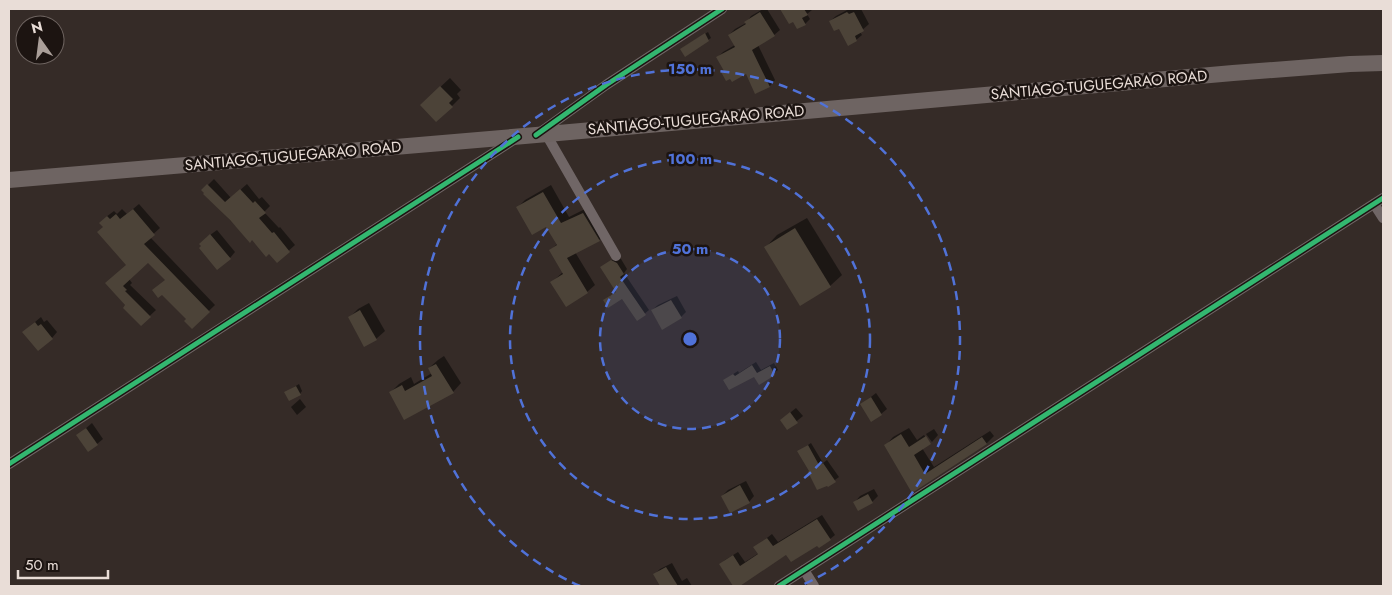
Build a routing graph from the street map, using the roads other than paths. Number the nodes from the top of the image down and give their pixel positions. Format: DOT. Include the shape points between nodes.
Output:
graph roads {
  1 [pos="722,9"];
  2 [pos="1383,63"];
  3 [pos="541,135"];
  4 [pos="518,137"];
  5 [pos="9,180"];
  6 [pos="1379,201"];
  7 [pos="1383,218"];
  8 [pos="616,256"];
  9 [pos="9,464"];
  10 [pos="804,570"];
  11 [pos="779,586"];
  12 [pos="814,586"];
  1 -- 3 [label="street" via="606,84"];
  2 -- 3 [label="highway, SANTIAGO-TUGUEGARAO ROAD" via="1149,80"];
  3 -- 4 [label="highway, SANTIAGO-TUGUEGARAO ROAD"];
  3 -- 8 [label="street"];
  4 -- 5 [label="highway, SANTIAGO-TUGUEGARAO ROAD"];
  4 -- 9 [label="street"];
  6 -- 7 [label="street"];
  6 -- 10 [label="street"];
  10 -- 11 [label="street"];
  10 -- 12 [label="street"];
}
